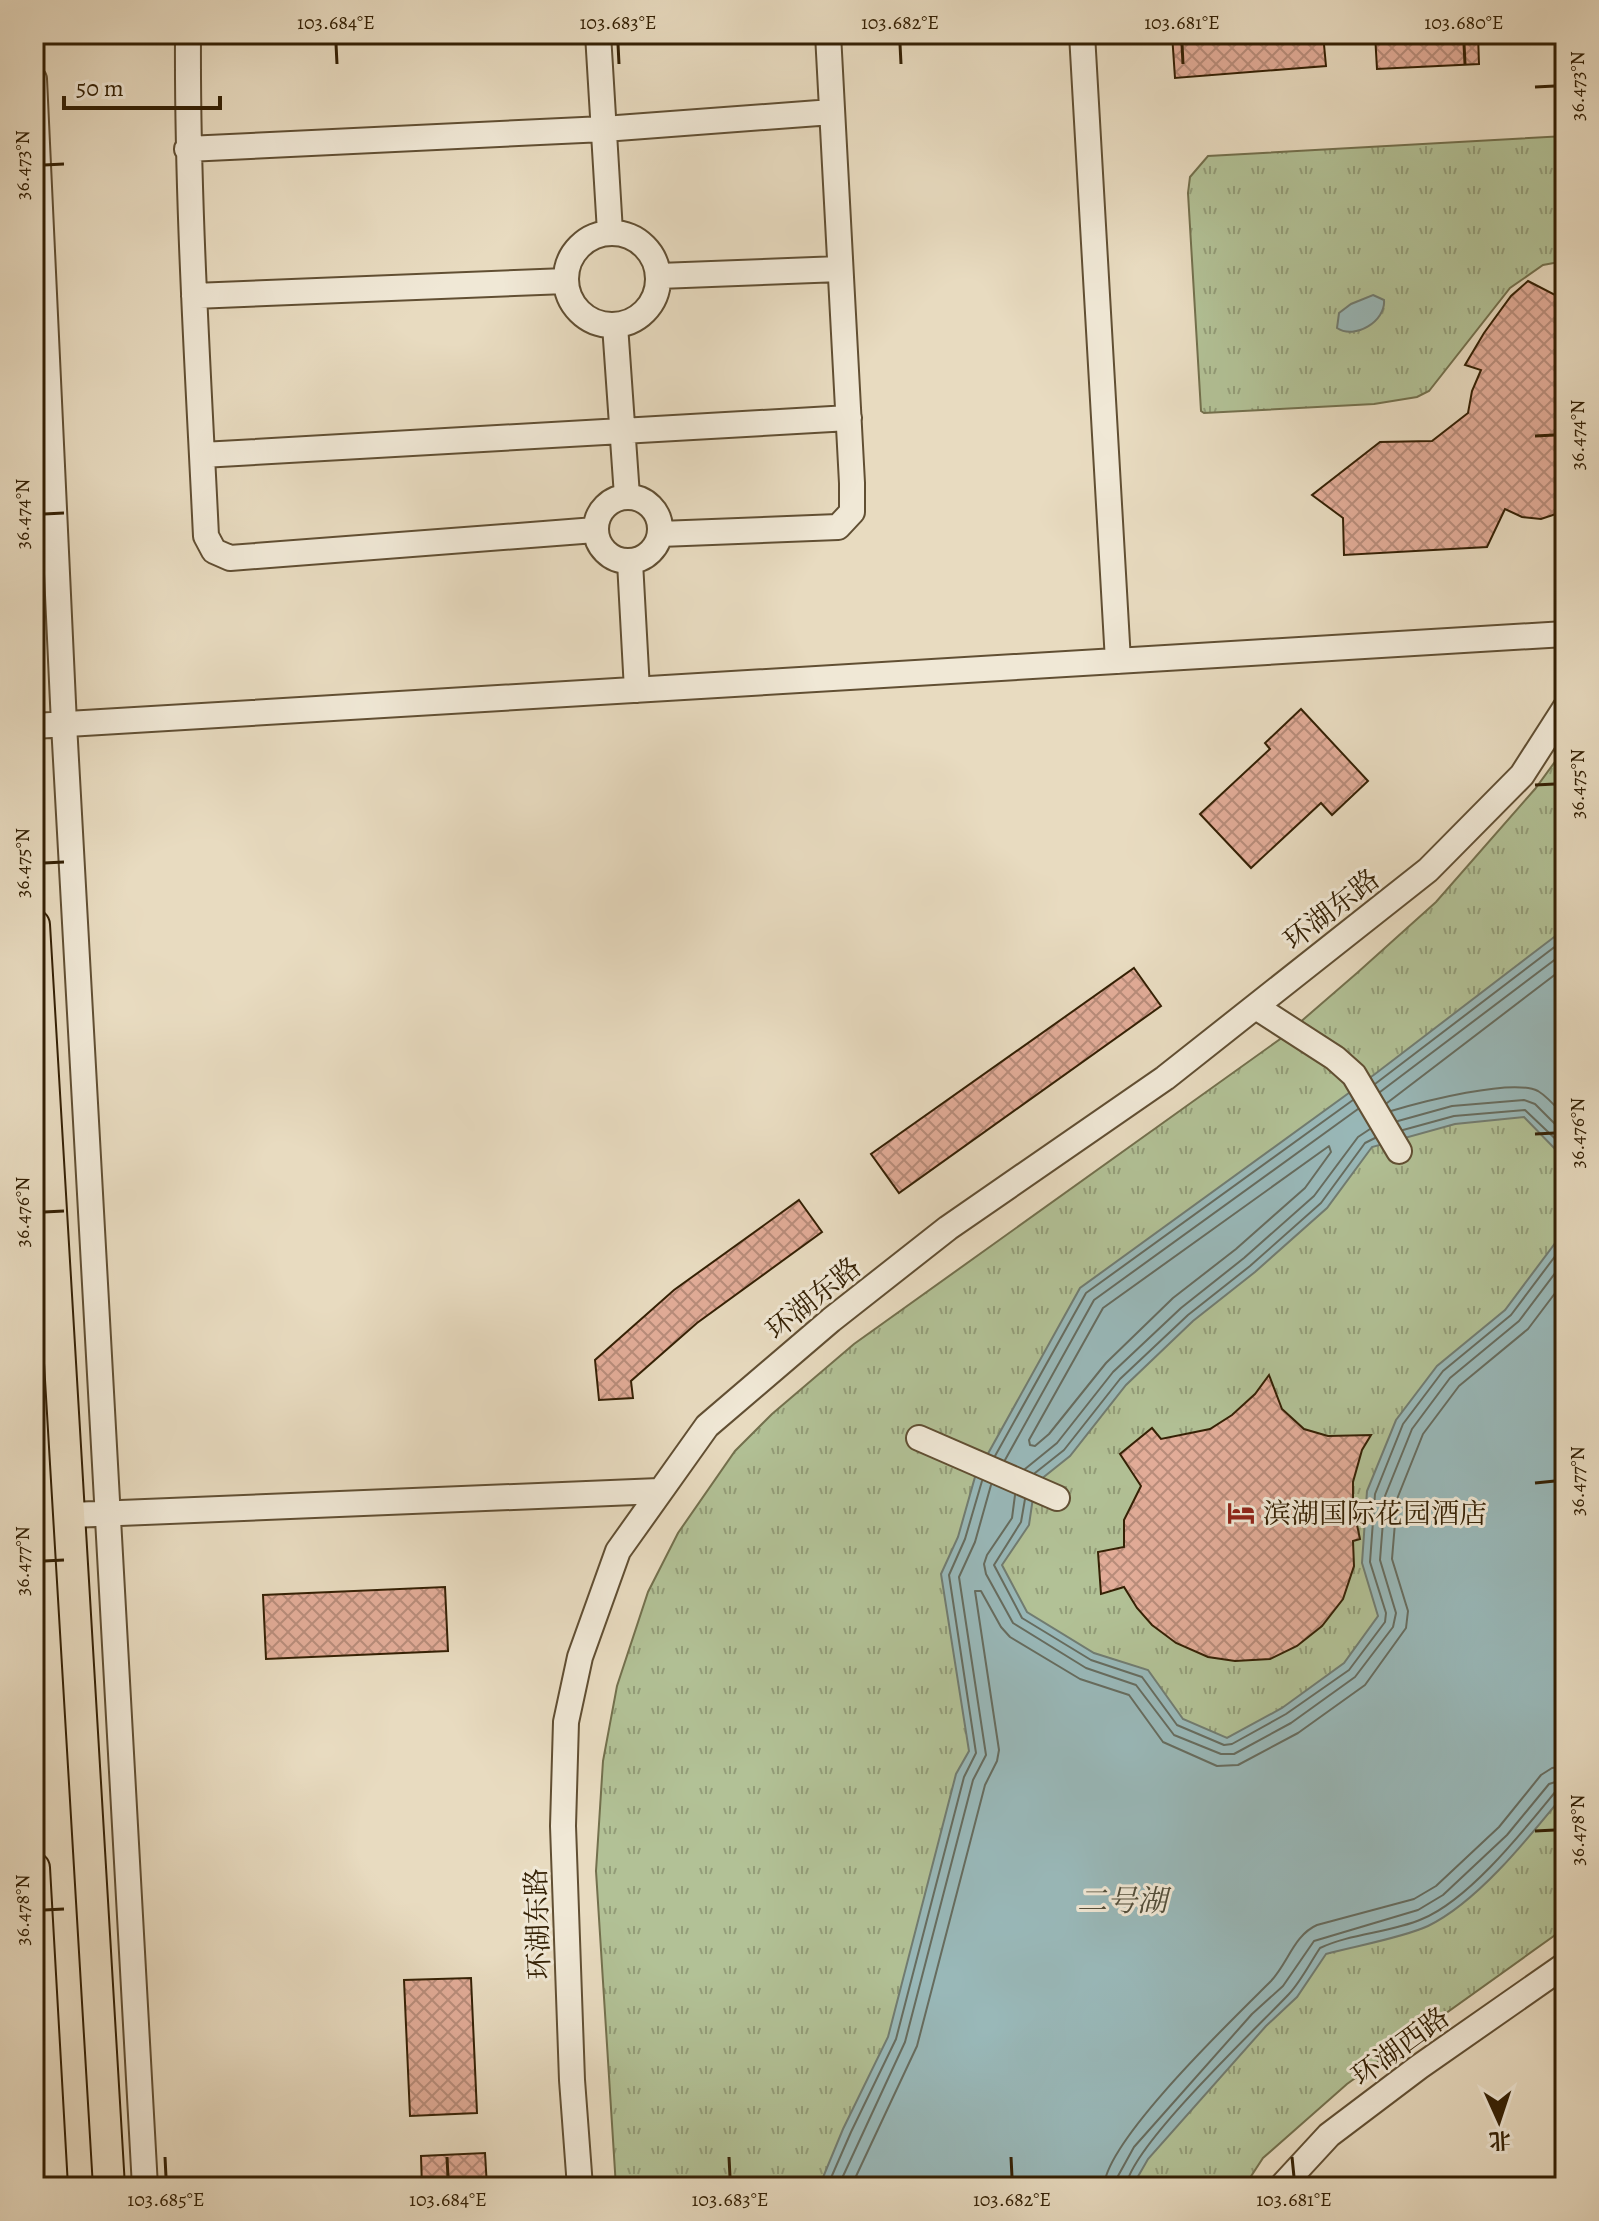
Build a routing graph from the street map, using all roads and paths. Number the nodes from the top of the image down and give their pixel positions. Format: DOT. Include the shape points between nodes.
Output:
graph roads {
  1 [pos="188,34"];
  2 [pos="598,34"];
  3 [pos="828,34"];
  4 [pos="1082,34"];
  5 [pos="34,79"];
  6 [pos="832,112"];
  7 [pos="604,129"];
  8 [pos="187,149"];
  9 [pos="610,232"];
  10 [pos="840,269"];
  11 [pos="659,276"];
  12 [pos="566,281"];
  13 [pos="194,296"];
  14 [pos="615,325"];
  15 [pos="849,418"];
  16 [pos="622,433"];
  17 [pos="202,455"];
  18 [pos="627,496"];
  19 [pos="595,530"];
  20 [pos="660,534"];
  21 [pos="630,562"];
  22 [pos="1565,634"];
  23 [pos="1118,661"];
  24 [pos="637,690"];
  25 [pos="1565,708"];
  26 [pos="64,724"];
  27 [pos="34,726"];
  28 [pos="34,925"];
  29 [pos="1256,1007"];
  30 [pos="1399,1151"];
  31 [pos="919,1438"];
  32 [pos="659,1491"];
  33 [pos="1057,1498"];
  34 [pos="107,1514"];
  35 [pos="71,1515"];
  36 [pos="34,1868"];
  37 [pos="1565,1965"];
  38 [pos="52,2187"];
  39 [pos="109,2187"];
  40 [pos="145,2187"];
  41 [pos="580,2187"];
  42 [pos="1281,2187"];
  1 -- 8 [label="street"];
  2 -- 7 [label="street"];
  3 -- 6 [label="street"];
  4 -- 23 [label="street"];
  5 -- 26 [label="street"];
  6 -- 7 [label="street"];
  6 -- 10 [label="street"];
  7 -- 8 [label="street"];
  7 -- 9 [label="street"];
  8 -- 13 [label="street"];
  9 -- 11 [label="street" via="644,244"];
  9 -- 12 [label="street" via="578,248"];
  10 -- 11 [label="street"];
  10 -- 15 [label="street"];
  11 -- 14 [label="street" via="647,309"];
  12 -- 13 [label="street"];
  12 -- 14 [label="street" via="581,313"];
  13 -- 17 [label="street"];
  14 -- 16 [label="street"];
  15 -- 16 [label="street"];
  15 -- 20 [label="street" via="852,512 838,527"];
  16 -- 17 [label="street"];
  16 -- 18 [label="street"];
  17 -- 19 [label="street" via="206,536 214,551 230,558"];
  18 -- 19 [label="street" via="608,503"];
  18 -- 20 [label="street" via="654,509"];
  19 -- 21 [label="street" via="610,556"];
  20 -- 21 [label="street" via="649,555"];
  21 -- 24 [label="street"];
  22 -- 23 [label="street"];
  23 -- 24 [label="street"];
  24 -- 26 [label="street"];
  25 -- 29 [label="street, 环湖东路" via="1522,775 1428,870"];
  26 -- 27 [label="street"];
  26 -- 34 [label="street"];
  28 -- 35 [label="main road"];
  29 -- 30 [label="street" via="1354,1075"];
  29 -- 32 [label="street, 环湖东路" via="1165,1078 948,1228 831,1320 707,1426"];
  31 -- 33 [label="street"];
  32 -- 34 [label="street"];
  32 -- 41 [label="street, 环湖东路" via="618,1551 580,1657 566,1722 563,1826"];
  34 -- 35 [label="street"];
  34 -- 40 [label="street"];
  35 -- 39 [label="main road"];
  36 -- 38 [label="main road"];
  37 -- 42 [label="street, 环湖西路" via="1329,2135"];
}
